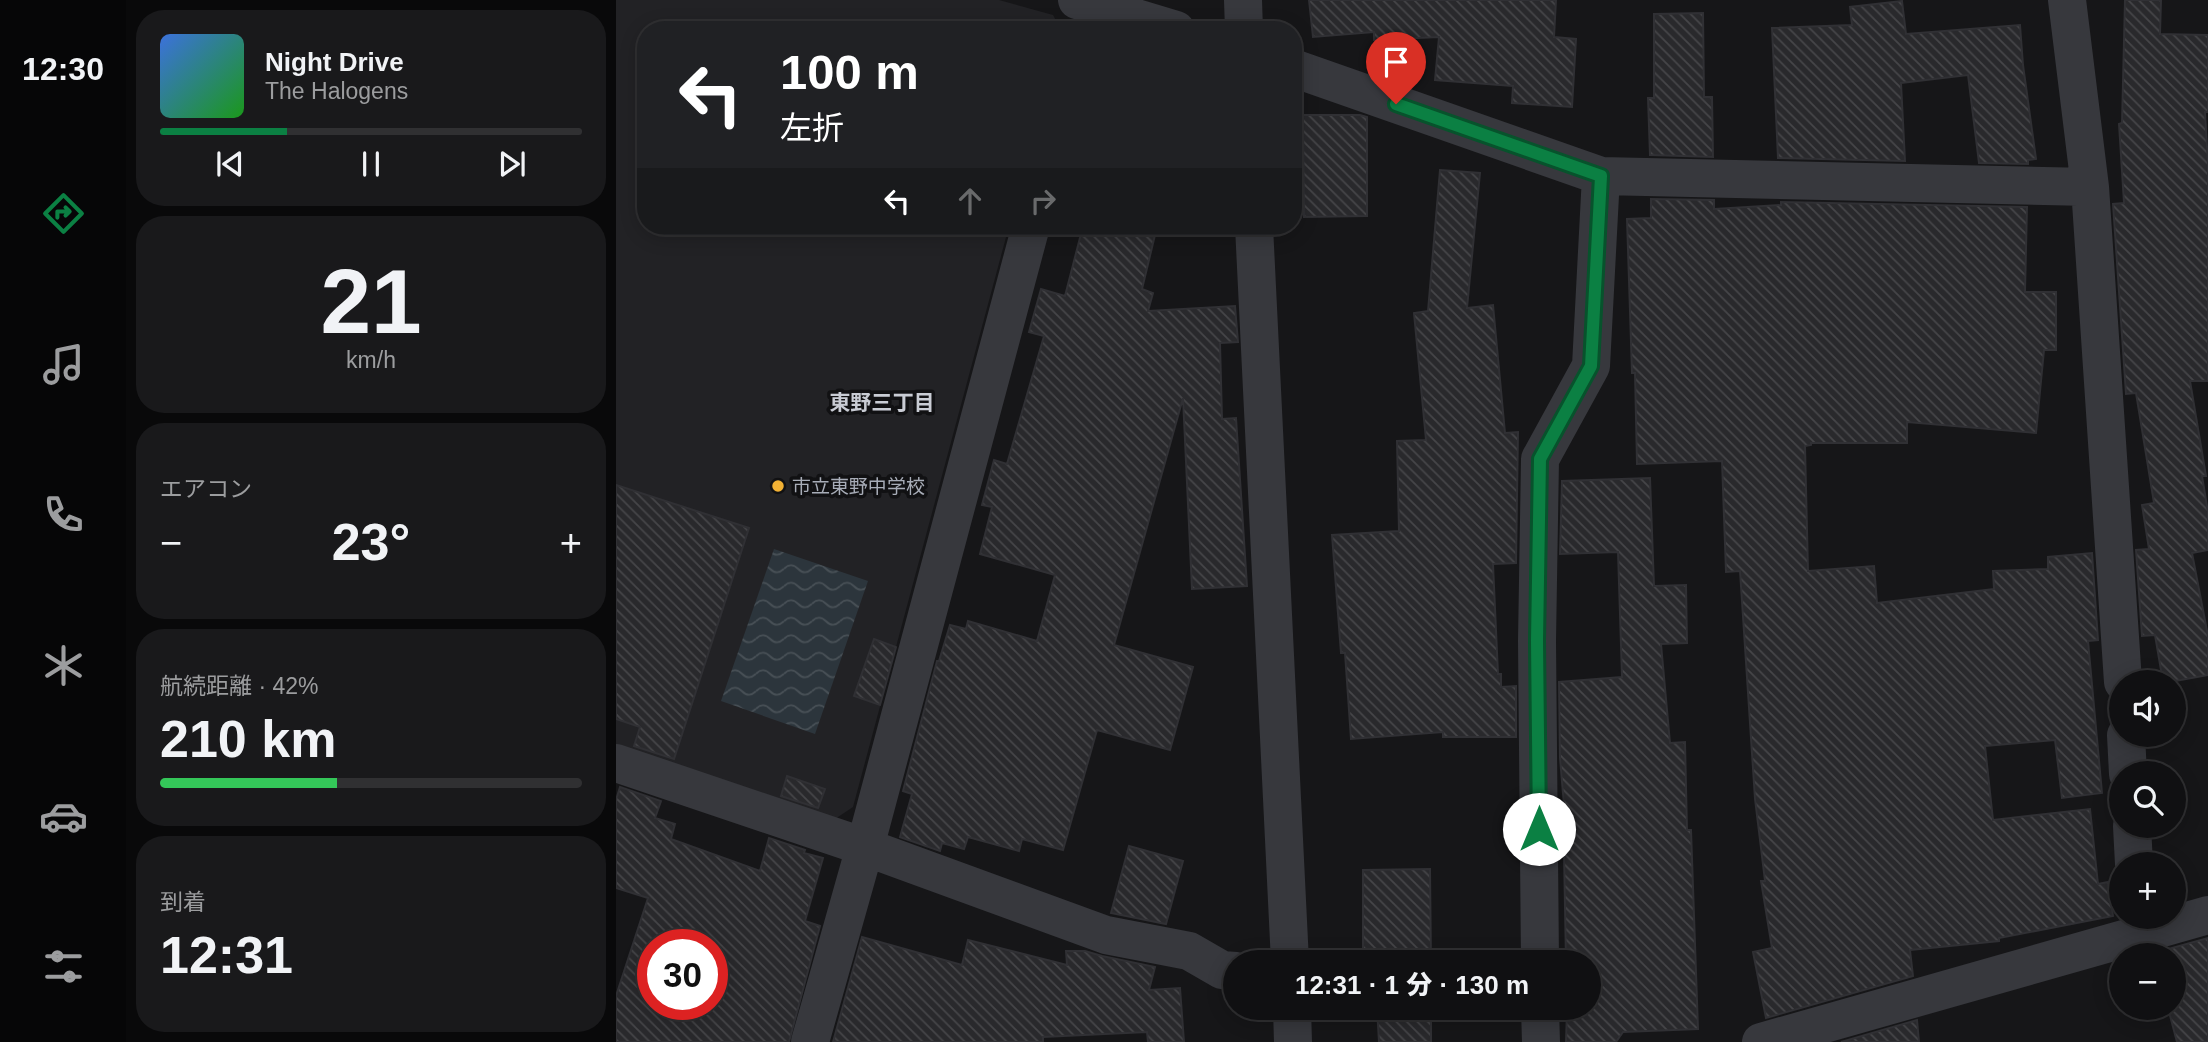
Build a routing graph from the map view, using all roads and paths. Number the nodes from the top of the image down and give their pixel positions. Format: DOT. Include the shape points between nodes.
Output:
graph roads {
  1 [pos="1242,0"];
  2 [pos="2067,0"];
  3 [pos="1086,8"];
  4 [pos="1139,21"];
  5 [pos="1243,21"];
  6 [pos="1302,71"];
  7 [pos="1601,176"];
  8 [pos="2090,187"];
  9 [pos="1029,235"];
  10 [pos="1254,235"];
  11 [pos="2122,670"];
  12 [pos="616,763"];
  13 [pos="865,847"];
  14 [pos="2208,915"];
  15 [pos="2186,918"];
  16 [pos="2125,929"];
  17 [pos="1289,950"];
  18 [pos="1540,950"];
  19 [pos="1223,970"];
  20 [pos="1292,1020"];
  21 [pos="1540,1020"];
  22 [pos="810,1042"];
  23 [pos="1293,1042"];
  24 [pos="1541,1042"];
  25 [pos="1761,1042"];
  1 -- 5 [label="street"];
  2 -- 8 [label="street"];
  3 -- 4 [label="street"];
  6 -- 7 [label="street"];
  7 -- 8 [label="street"];
  7 -- 18 [label="street" via="1591,366 1540,459"];
  8 -- 11 [label="street"];
  9 -- 13 [label="street"];
  10 -- 17 [label="street"];
  12 -- 13 [label="street"];
  13 -- 19 [label="street" via="1106,935 1189,951"];
  13 -- 22 [label="street"];
  14 -- 15 [label="street"];
  16 -- 25 [label="street"];
  20 -- 23 [label="street"];
  21 -- 24 [label="street"];
}
